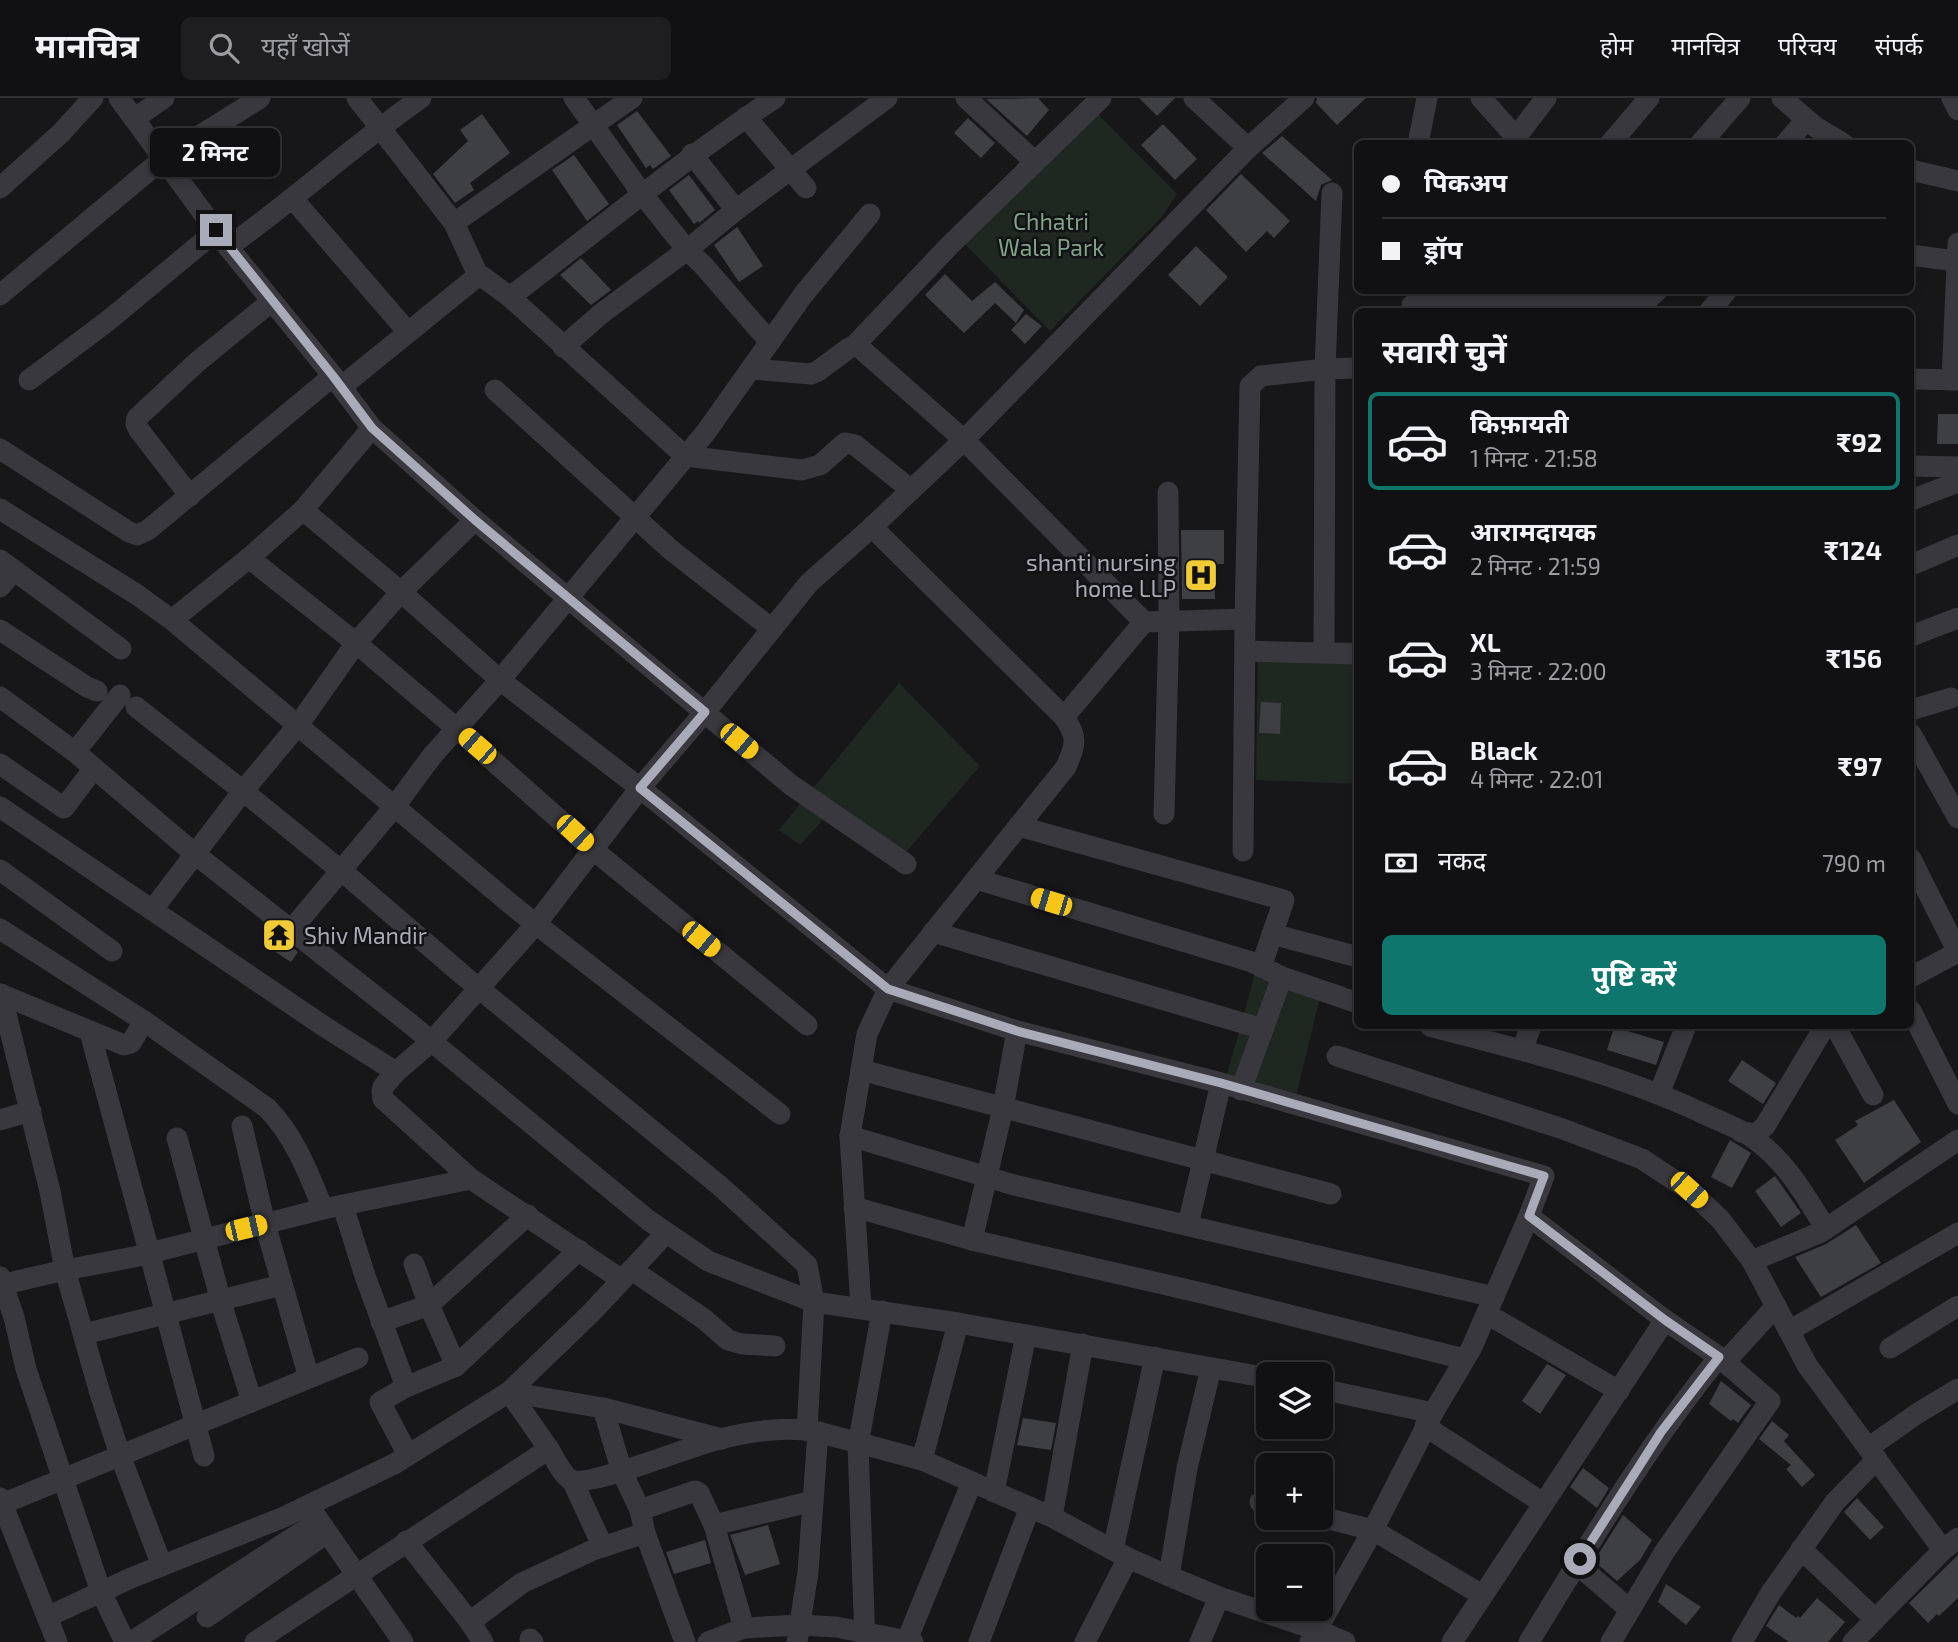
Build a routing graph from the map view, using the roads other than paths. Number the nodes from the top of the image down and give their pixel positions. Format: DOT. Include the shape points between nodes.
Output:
graph roads {
  1 [pos="93,98"];
  2 [pos="119,98"];
  3 [pos="164,98"];
  4 [pos="260,98"];
  5 [pos="357,98"];
  6 [pos="421,98"];
  7 [pos="574,98"];
  8 [pos="632,98"];
  9 [pos="775,98"];
  10 [pos="887,98"];
  11 [pos="966,98"];
  12 [pos="1101,98"];
  13 [pos="1194,98"];
  14 [pos="1304,98"];
  15 [pos="1427,98"];
  16 [pos="1481,98"];
  17 [pos="1546,98"];
  18 [pos="1649,98"];
  19 [pos="1740,98"];
  20 [pos="1782,98"];
  21 [pos="1952,98"];
  22 [pos="1958,110"];
  23 [pos="746,117"];
  24 [pos="134,119"];
  25 [pos="1806,120"];
  26 [pos="593,125"];
  27 [pos="378,128"];
  28 [pos="1516,139"];
  29 [pos="1419,140"];
  30 [pos="1613,140"];
  31 [pos="1703,140"];
  32 [pos="1788,140"];
  33 [pos="1838,140"];
  34 [pos="1248,148"];
  35 [pos="692,154"];
  36 [pos="164,158"];
  37 [pos="1035,162"];
  38 [pos="792,171"];
  39 [pos="1914,171"];
  40 [pos="1958,181"];
  41 [pos="0,188"];
  42 [pos="806,188"];
  43 [pos="1332,193"];
  44 [pos="643,195"];
  45 [pos="293,198"];
  46 [pos="736,210"];
  47 [pos="870,214"];
  48 [pos="454,223"];
  49 [pos="222,239"];
  50 [pos="687,250"];
  51 [pos="1957,252"];
  52 [pos="1914,255"];
  53 [pos="479,277"];
  54 [pos="1586,294"];
  55 [pos="1655,294"];
  56 [pos="1724,294"];
  57 [pos="0,295"];
  58 [pos="510,297"];
  59 [pos="272,301"];
  60 [pos="1412,302"];
  61 [pos="1712,308"];
  62 [pos="408,332"];
  63 [pos="770,342"];
  64 [pos="563,346"];
  65 [pos="854,346"];
  66 [pos="1354,368"];
  67 [pos="751,369"];
  68 [pos="1325,369"];
  69 [pos="1914,379"];
  70 [pos="29,380"];
  71 [pos="1955,380"];
  72 [pos="337,382"];
  73 [pos="495,390"];
  74 [pos="372,428"];
  75 [pos="964,440"];
  76 [pos="0,449"];
  77 [pos="685,456"];
  78 [pos="1914,466"];
  79 [pos="1958,467"];
  80 [pos="1958,482"];
  81 [pos="910,489"];
  82 [pos="1168,492"];
  83 [pos="190,496"];
  84 [pos="1914,499"];
  85 [pos="0,509"];
  86 [pos="303,510"];
  87 [pos="635,516"];
  88 [pos="475,520"];
  89 [pos="872,527"];
  90 [pos="1958,545"];
  91 [pos="249,558"];
  92 [pos="1914,564"];
  93 [pos="4,572"];
  94 [pos="401,592"];
  95 [pos="567,598"];
  96 [pos="1245,618"];
  97 [pos="1958,618"];
  98 [pos="172,620"];
  99 [pos="1169,621"];
  100 [pos="1144,622"];
  101 [pos="772,629"];
  102 [pos="0,630"];
  103 [pos="1914,635"];
  104 [pos="356,643"];
  105 [pos="121,649"];
  106 [pos="1245,651"];
  107 [pos="1324,653"];
  108 [pos="1354,654"];
  109 [pos="500,680"];
  110 [pos="97,691"];
  111 [pos="0,697"];
  112 [pos="1951,698"];
  113 [pos="1914,709"];
  114 [pos="705,712"];
  115 [pos="1064,717"];
  116 [pos="299,724"];
  117 [pos="456,728"];
  118 [pos="1914,739"];
  119 [pos="75,752"];
  120 [pos="0,764"];
  121 [pos="94,768"];
  122 [pos="640,788"];
  123 [pos="243,791"];
  124 [pos="395,806"];
  125 [pos="0,807"];
  126 [pos="1164,814"];
  127 [pos="1958,818"];
  128 [pos="1018,826"];
  129 [pos="593,850"];
  130 [pos="1243,850"];
  131 [pos="195,854"];
  132 [pos="906,864"];
  133 [pos="1914,865"];
  134 [pos="0,870"];
  135 [pos="341,871"];
  136 [pos="976,879"];
  137 [pos="153,909"];
  138 [pos="536,924"];
  139 [pos="0,929"];
  140 [pos="292,929"];
  141 [pos="933,932"];
  142 [pos="1272,934"];
  143 [pos="112,951"];
  144 [pos="1958,953"];
  145 [pos="1354,956"];
  146 [pos="1261,967"];
  147 [pos="1914,975"];
  148 [pos="1282,976"];
  149 [pos="480,988"];
  150 [pos="888,989"];
  151 [pos="0,994"];
  152 [pos="1354,1002"];
  153 [pos="1914,1018"];
  154 [pos="144,1021"];
  155 [pos="807,1025"];
  156 [pos="1263,1029"];
  157 [pos="1441,1029"];
  158 [pos="1530,1029"];
  159 [pos="1685,1029"];
  160 [pos="1823,1029"];
  161 [pos="1837,1029"];
  162 [pos="1017,1031"];
  163 [pos="90,1032"];
  164 [pos="432,1041"];
  165 [pos="1522,1051"];
  166 [pos="1337,1056"];
  167 [pos="861,1070"];
  168 [pos="396,1072"];
  169 [pos="1231,1086"];
  170 [pos="1659,1094"];
  171 [pos="1873,1095"];
  172 [pos="1958,1104"];
  173 [pos="1003,1108"];
  174 [pos="31,1111"];
  175 [pos="780,1114"];
  176 [pos="0,1120"];
  177 [pos="242,1126"];
  178 [pos="1741,1132"];
  179 [pos="850,1136"];
  180 [pos="177,1138"];
  181 [pos="1958,1140"];
  182 [pos="1202,1159"];
  183 [pos="986,1177"];
  184 [pos="471,1179"];
  185 [pos="1331,1194"];
  186 [pos="854,1207"];
  187 [pos="333,1208"];
  188 [pos="528,1215"];
  189 [pos="1529,1216"];
  190 [pos="265,1224"];
  191 [pos="1188,1225"];
  192 [pos="1826,1229"];
  193 [pos="666,1233"];
  194 [pos="1958,1233"];
  195 [pos="204,1239"];
  196 [pos="972,1240"];
  197 [pos="579,1250"];
  198 [pos="151,1253"];
  199 [pos="1752,1261"];
  200 [pos="414,1264"];
  201 [pos="65,1270"];
  202 [pos="627,1275"];
  203 [pos="1,1282"];
  204 [pos="282,1285"];
  205 [pos="220,1299"];
  206 [pos="814,1302"];
  207 [pos="429,1305"];
  208 [pos="1491,1305"];
  209 [pos="1776,1306"];
  210 [pos="1958,1306"];
  211 [pos="872,1309"];
  212 [pos="167,1314"];
  213 [pos="1665,1320"];
  214 [pos="381,1322"];
  215 [pos="958,1322"];
  216 [pos="1789,1331"];
  217 [pos="83,1334"];
  218 [pos="1026,1335"];
  219 [pos="1083,1344"];
  220 [pos="775,1346"];
  221 [pos="1890,1348"];
  222 [pos="1155,1357"];
  223 [pos="358,1358"];
  224 [pos="1464,1359"];
  225 [pos="1722,1360"];
  226 [pos="456,1366"];
  227 [pos="1211,1367"];
  228 [pos="1256,1376"];
  229 [pos="309,1378"];
  230 [pos="405,1387"];
  231 [pos="1958,1389"];
  232 [pos="1619,1391"];
  233 [pos="509,1392"];
  234 [pos="1333,1392"];
  235 [pos="252,1402"];
  236 [pos="603,1408"];
  237 [pos="1429,1419"];
  238 [pos="196,1426"];
  239 [pos="812,1431"];
  240 [pos="722,1439"];
  241 [pos="858,1445"];
  242 [pos="549,1449"];
  243 [pos="1873,1454"];
  244 [pos="120,1455"];
  245 [pos="408,1455"];
  246 [pos="204,1456"];
  247 [pos="922,1460"];
  248 [pos="622,1472"];
  249 [pos="64,1480"];
  250 [pos="572,1480"];
  251 [pos="972,1482"];
  252 [pos="994,1492"];
  253 [pos="1,1501"];
  254 [pos="813,1501"];
  255 [pos="1543,1503"];
  256 [pos="1030,1507"];
  257 [pos="640,1510"];
  258 [pos="1052,1517"];
  259 [pos="318,1520"];
  260 [pos="1333,1520"];
  261 [pos="714,1525"];
  262 [pos="1373,1530"];
  263 [pos="645,1533"];
  264 [pos="7,1538"];
  265 [pos="406,1541"];
  266 [pos="1950,1544"];
  267 [pos="603,1547"];
  268 [pos="1801,1549"];
  269 [pos="1121,1554"];
  270 [pos="1577,1564"];
  271 [pos="162,1566"];
  272 [pos="357,1576"];
  273 [pos="1169,1576"];
  274 [pos="101,1592"];
  275 [pos="1482,1595"];
  276 [pos="1219,1597"];
  277 [pos="1630,1610"];
  278 [pos="47,1617"];
  279 [pos="207,1618"];
  280 [pos="1875,1619"];
  281 [pos="470,1622"];
  282 [pos="744,1628"];
  283 [pos="798,1633"];
  284 [pos="864,1636"];
  285 [pos="1313,1636"];
  286 [pos="910,1641"];
  287 [pos="57,1642"];
  288 [pos="124,1642"];
  289 [pos="131,1642"];
  290 [pos="255,1642"];
  291 [pos="404,1642"];
  292 [pos="483,1642"];
  293 [pos="685,1642"];
  294 [pos="708,1642"];
  295 [pos="979,1642"];
  296 [pos="1085,1642"];
  297 [pos="1200,1642"];
  298 [pos="1345,1642"];
  299 [pos="1452,1642"];
  300 [pos="1529,1642"];
  301 [pos="1611,1642"];
  302 [pos="1742,1642"];
  303 [pos="1853,1642"];
  1 -- 41 [label="street"];
  2 -- 24 [label="street"];
  3 -- 24 [label="street"];
  4 -- 36 [label="street"];
  5 -- 27 [label="street"];
  6 -- 27 [label="street"];
  7 -- 26 [label="street"];
  8 -- 26 [label="street"];
  9 -- 23 [label="street"];
  10 -- 38 [label="street"];
  11 -- 37 [label="street"];
  12 -- 37 [label="street"];
  13 -- 34 [label="street"];
  14 -- 34 [label="street"];
  15 -- 29 [label="street"];
  16 -- 28 [label="street"];
  17 -- 28 [label="street"];
  18 -- 30 [label="street"];
  19 -- 31 [label="street"];
  20 -- 25 [label="street"];
  21 -- 22 [label="street"];
  23 -- 35 [label="street"];
  23 -- 38 [label="street"];
  24 -- 36 [label="street"];
  25 -- 32 [label="street"];
  25 -- 33 [label="street"];
  26 -- 44 [label="street"];
  26 -- 48 [label="street"];
  27 -- 45 [label="street"];
  27 -- 48 [label="street"];
  34 -- 75 [label="street"];
  35 -- 44 [label="street"];
  35 -- 46 [label="street"];
  36 -- 49 [label="street"];
  36 -- 57 [label="street"];
  37 -- 65 [label="street"];
  38 -- 42 [label="street"];
  38 -- 46 [label="street"];
  39 -- 40 [label="street"];
  43 -- 68 [label="street"];
  44 -- 50 [label="street"];
  44 -- 58 [label="street"];
  45 -- 49 [label="street"];
  45 -- 62 [label="street"];
  46 -- 50 [label="street"];
  47 -- 63 [label="street"];
  48 -- 53 [label="street"];
  49 -- 59 [label="street"];
  49 -- 70 [label="street"];
  50 -- 63 [label="street"];
  50 -- 64 [label="street"];
  51 -- 52 [label="street"];
  51 -- 71 [label="street"];
  53 -- 58 [label="street"];
  53 -- 62 [label="street"];
  54 -- 55 [label="street" via="1603,304 1637,303"];
  54 -- 60 [label="street" via="1570,303"];
  56 -- 61 [label="street"];
  58 -- 64 [label="street"];
  59 -- 72 [label="street"];
  59 -- 83 [label="street" via="137,418 139,430"];
  62 -- 72 [label="street"];
  63 -- 67 [label="street"];
  64 -- 77 [label="street"];
  65 -- 67 [label="street" via="811,374"];
  65 -- 75 [label="street"];
  66 -- 68 [label="street"];
  67 -- 77 [label="street"];
  68 -- 96 [label="street" via="1261,376 1250,386"];
  68 -- 107 [label="street"];
  69 -- 71 [label="street"];
  72 -- 74 [label="street"];
  72 -- 83 [label="street"];
  73 -- 87 [label="street"];
  74 -- 86 [label="street"];
  74 -- 88 [label="street"];
  75 -- 81 [label="street"];
  75 -- 100 [label="street"];
  76 -- 83 [label="street" via="137,535"];
  77 -- 81 [label="street" via="802,470 820,465 845,443 855,445"];
  77 -- 87 [label="street"];
  78 -- 79 [label="street"];
  80 -- 84 [label="street"];
  81 -- 89 [label="street"];
  82 -- 99 [label="street"];
  85 -- 98 [label="street"];
  86 -- 91 [label="street"];
  86 -- 94 [label="street"];
  87 -- 95 [label="street"];
  87 -- 101 [label="street"];
  88 -- 94 [label="street"];
  88 -- 95 [label="street"];
  89 -- 101 [label="street" via="809,583"];
  89 -- 115 [label="street"];
  90 -- 92 [label="street"];
  91 -- 98 [label="street"];
  91 -- 104 [label="street"];
  93 -- 105 [label="street"];
  94 -- 104 [label="street"];
  94 -- 109 [label="street"];
  95 -- 109 [label="street"];
  95 -- 114 [label="street"];
  96 -- 99 [label="street"];
  96 -- 106 [label="street"];
  97 -- 103 [label="street"];
  98 -- 116 [label="street"];
  99 -- 100 [label="street"];
  99 -- 126 [label="street"];
  100 -- 115 [label="street"];
  101 -- 114 [label="street"];
  102 -- 110 [label="street"];
  104 -- 116 [label="street"];
  104 -- 117 [label="street"];
  106 -- 107 [label="street"];
  106 -- 130 [label="street"];
  107 -- 108 [label="street"];
  109 -- 117 [label="street"];
  109 -- 122 [label="street"];
  111 -- 119 [label="street"];
  112 -- 113 [label="street"];
  114 -- 122 [label="street"];
  114 -- 132 [label="street" via="790,785"];
  115 -- 128 [label="street" via="1073,730 1071,756"];
  116 -- 123 [label="street"];
  116 -- 124 [label="street"];
  117 -- 124 [label="street"];
  117 -- 129 [label="street"];
  118 -- 127 [label="street"];
  119 -- 121 [label="street"];
  119 -- 123 [label="street" via="128,701"];
  120 -- 121 [label="street" via="64,808"];
  121 -- 131 [label="street"];
  122 -- 129 [label="street"];
  122 -- 150 [label="street"];
  123 -- 131 [label="street"];
  123 -- 135 [label="street"];
  124 -- 135 [label="street"];
  124 -- 138 [label="street"];
  125 -- 137 [label="street"];
  128 -- 136 [label="street"];
  128 -- 142 [label="street" via="1284,900"];
  129 -- 138 [label="street"];
  129 -- 155 [label="street"];
  131 -- 137 [label="street"];
  131 -- 140 [label="street"];
  133 -- 144 [label="street"];
  134 -- 143 [label="street"];
  135 -- 140 [label="street"];
  135 -- 149 [label="street"];
  136 -- 141 [label="street"];
  136 -- 146 [label="street"];
  137 -- 168 [label="street"];
  138 -- 149 [label="street"];
  138 -- 175 [label="street"];
  139 -- 154 [label="street"];
  140 -- 164 [label="street"];
  141 -- 150 [label="street"];
  141 -- 156 [label="street"];
  142 -- 145 [label="street"];
  142 -- 146 [label="street"];
  144 -- 147 [label="street"];
  146 -- 148 [label="street"];
  148 -- 152 [label="street"];
  148 -- 156 [label="street"];
  149 -- 164 [label="street"];
  149 -- 206 [label="street" via="720,1186 807,1265"];
  150 -- 162 [label="street"];
  150 -- 167 [label="street" via="867,1034"];
  151 -- 163 [label="street"];
  151 -- 174 [label="street"];
  153 -- 172 [label="street"];
  154 -- 163 [label="street" via="127,1045"];
  154 -- 187 [label="street" via="267,1108"];
  156 -- 169 [label="street"];
  157 -- 165 [label="street"];
  158 -- 165 [label="street"];
  159 -- 170 [label="street"];
  160 -- 178 [label="street" via="1765,1126 1756,1134"];
  161 -- 171 [label="street"];
  162 -- 169 [label="street"];
  162 -- 173 [label="street"];
  163 -- 198 [label="street"];
  164 -- 168 [label="street"];
  164 -- 193 [label="street"];
  165 -- 170 [label="street"];
  166 -- 199 [label="street" via="1642,1159 1689,1190 1720,1219"];
  167 -- 173 [label="street"];
  167 -- 179 [label="street"];
  168 -- 184 [label="street" via="383,1087 383,1099"];
  169 -- 182 [label="street"];
  169 -- 189 [label="street" via="1544,1176"];
  170 -- 178 [label="street"];
  173 -- 182 [label="street"];
  173 -- 183 [label="street"];
  174 -- 176 [label="street"];
  174 -- 201 [label="street"];
  177 -- 190 [label="street"];
  178 -- 192 [label="street" via="1779,1160"];
  179 -- 183 [label="street"];
  179 -- 186 [label="street"];
  180 -- 195 [label="street"];
  181 -- 192 [label="street"];
  182 -- 185 [label="street"];
  182 -- 191 [label="street"];
  183 -- 191 [label="street"];
  183 -- 196 [label="street"];
  184 -- 187 [label="street"];
  184 -- 188 [label="street"];
  186 -- 196 [label="street"];
  186 -- 211 [label="street"];
  187 -- 190 [label="street"];
  187 -- 214 [label="street"];
  188 -- 197 [label="street"];
  188 -- 207 [label="street"];
  189 -- 208 [label="street"];
  189 -- 213 [label="street"];
  190 -- 195 [label="street"];
  190 -- 204 [label="street"];
  191 -- 208 [label="street"];
  192 -- 199 [label="street"];
  193 -- 202 [label="street"];
  193 -- 206 [label="street" via="708,1261"];
  194 -- 216 [label="street"];
  195 -- 198 [label="street"];
  195 -- 205 [label="street"];
  196 -- 224 [label="street"];
  197 -- 202 [label="street"];
  197 -- 226 [label="street"];
  198 -- 201 [label="street"];
  198 -- 212 [label="street"];
  199 -- 209 [label="street"];
  200 -- 207 [label="street"];
  201 -- 203 [label="street"];
  201 -- 217 [label="street"];
  202 -- 220 [label="street" via="704,1319 728,1340"];
  202 -- 233 [label="street"];
  203 -- 249 [label="street"];
  204 -- 205 [label="street"];
  204 -- 229 [label="street"];
  205 -- 212 [label="street"];
  205 -- 235 [label="street"];
  206 -- 211 [label="street"];
  206 -- 239 [label="street"];
  207 -- 214 [label="street"];
  207 -- 226 [label="street"];
  208 -- 224 [label="street"];
  208 -- 232 [label="street"];
  209 -- 216 [label="street"];
  209 -- 225 [label="street"];
  210 -- 221 [label="street"];
  211 -- 215 [label="street"];
  211 -- 241 [label="street"];
  212 -- 217 [label="street"];
  212 -- 238 [label="street"];
  213 -- 225 [label="street"];
  213 -- 232 [label="street"];
  214 -- 230 [label="street"];
  215 -- 218 [label="street"];
  215 -- 247 [label="street"];
  216 -- 243 [label="street" via="1839,1412"];
  217 -- 244 [label="street"];
  218 -- 219 [label="street"];
  218 -- 252 [label="street"];
  219 -- 222 [label="street"];
  219 -- 258 [label="street"];
  222 -- 227 [label="street"];
  222 -- 269 [label="street"];
  223 -- 229 [label="street"];
  224 -- 237 [label="street"];
  225 -- 270 [label="street" via="1661,1432"];
  225 -- 277 [label="street" via="1770,1401 1665,1551"];
  226 -- 230 [label="street"];
  227 -- 228 [label="street"];
  227 -- 273 [label="street" via="1187,1468"];
  229 -- 235 [label="street"];
  230 -- 245 [label="street" via="380,1402"];
  231 -- 243 [label="street" via="1918,1413"];
  232 -- 255 [label="street"];
  233 -- 236 [label="street"];
  233 -- 242 [label="street"];
  233 -- 245 [label="street"];
  234 -- 237 [label="street"];
  235 -- 238 [label="street"];
  236 -- 240 [label="street"];
  236 -- 248 [label="street"];
  237 -- 255 [label="street"];
  237 -- 262 [label="street"];
  238 -- 244 [label="street"];
  238 -- 246 [label="street"];
  239 -- 240 [label="street" via="763,1431"];
  239 -- 241 [label="street"];
  239 -- 254 [label="street"];
  240 -- 248 [label="street"];
  241 -- 247 [label="street"];
  241 -- 284 [label="street"];
  242 -- 250 [label="street"];
  242 -- 265 [label="street"];
  243 -- 266 [label="street"];
  243 -- 268 [label="street"];
  244 -- 249 [label="street"];
  244 -- 271 [label="street"];
  245 -- 259 [label="street"];
  247 -- 251 [label="street"];
  248 -- 250 [label="street"];
  248 -- 257 [label="street"];
  249 -- 253 [label="street"];
  249 -- 274 [label="street"];
  250 -- 267 [label="street"];
  251 -- 252 [label="street"];
  251 -- 286 [label="street"];
  252 -- 256 [label="street"];
  253 -- 264 [label="street"];
  254 -- 261 [label="street"];
  254 -- 283 [label="street"];
  255 -- 275 [label="street"];
  256 -- 258 [label="street"];
  256 -- 295 [label="street"];
  257 -- 261 [label="street" via="695,1491"];
  257 -- 263 [label="street"];
  258 -- 269 [label="street"];
  259 -- 271 [label="street"];
  259 -- 272 [label="street"];
  259 -- 279 [label="street"];
  259 -- 289 [label="street"];
  260 -- 262 [label="street"];
  261 -- 282 [label="street"];
  262 -- 275 [label="street"];
  262 -- 285 [label="street"];
  263 -- 267 [label="street"];
  263 -- 293 [label="street"];
  264 -- 278 [label="street"];
  265 -- 272 [label="street"];
  265 -- 281 [label="street"];
  266 -- 280 [label="street"];
  267 -- 281 [label="street" via="522,1583"];
  268 -- 280 [label="street"];
  268 -- 302 [label="street"];
  269 -- 273 [label="street"];
  269 -- 296 [label="street"];
  270 -- 277 [label="street"];
  270 -- 300 [label="street"];
  271 -- 274 [label="street"];
  272 -- 290 [label="street"];
  272 -- 291 [label="street"];
  273 -- 276 [label="street"];
  274 -- 278 [label="street"];
  274 -- 288 [label="street"];
  275 -- 299 [label="street"];
  276 -- 285 [label="street"];
  276 -- 297 [label="street"];
  277 -- 301 [label="street"];
  278 -- 287 [label="street"];
  280 -- 303 [label="street"];
  281 -- 292 [label="street"];
  282 -- 283 [label="street"];
  282 -- 294 [label="street"];
  283 -- 284 [label="street"];
  284 -- 286 [label="street"];
  285 -- 298 [label="street"];
}
